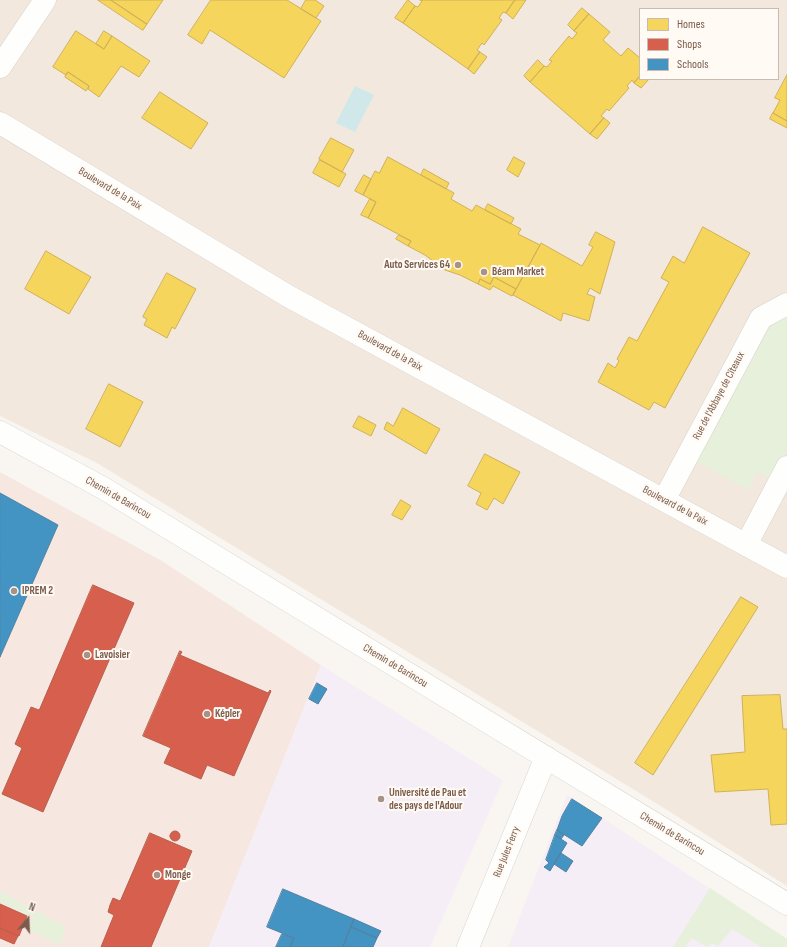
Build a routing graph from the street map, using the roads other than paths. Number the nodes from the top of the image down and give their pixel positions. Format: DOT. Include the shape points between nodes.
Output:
graph roads {
  1 [pos="45,0"];
  2 [pos="0,68"];
  3 [pos="0,123"];
  4 [pos="787,304"];
  5 [pos="0,432"];
  6 [pos="787,467"];
  7 [pos="664,500"];
  8 [pos="746,545"];
  9 [pos="787,567"];
  10 [pos="546,757"];
  11 [pos="787,904"];
  12 [pos="468,947"];
  1 -- 2 [label="street"];
  3 -- 7 [label="street, Boulevard de la Paix" via="288,296"];
  4 -- 7 [label="street, Rue de l'Abbaye de Cîteaux" via="761,318"];
  5 -- 10 [label="street, Chemin de Barincou" via="103,488"];
  6 -- 8 [label="street"];
  7 -- 8 [label="street, Boulevard de la Paix"];
  8 -- 9 [label="street, Boulevard de la Paix"];
  10 -- 11 [label="street, Chemin de Barincou"];
  10 -- 12 [label="street, Rue Jules Ferry"];
}
